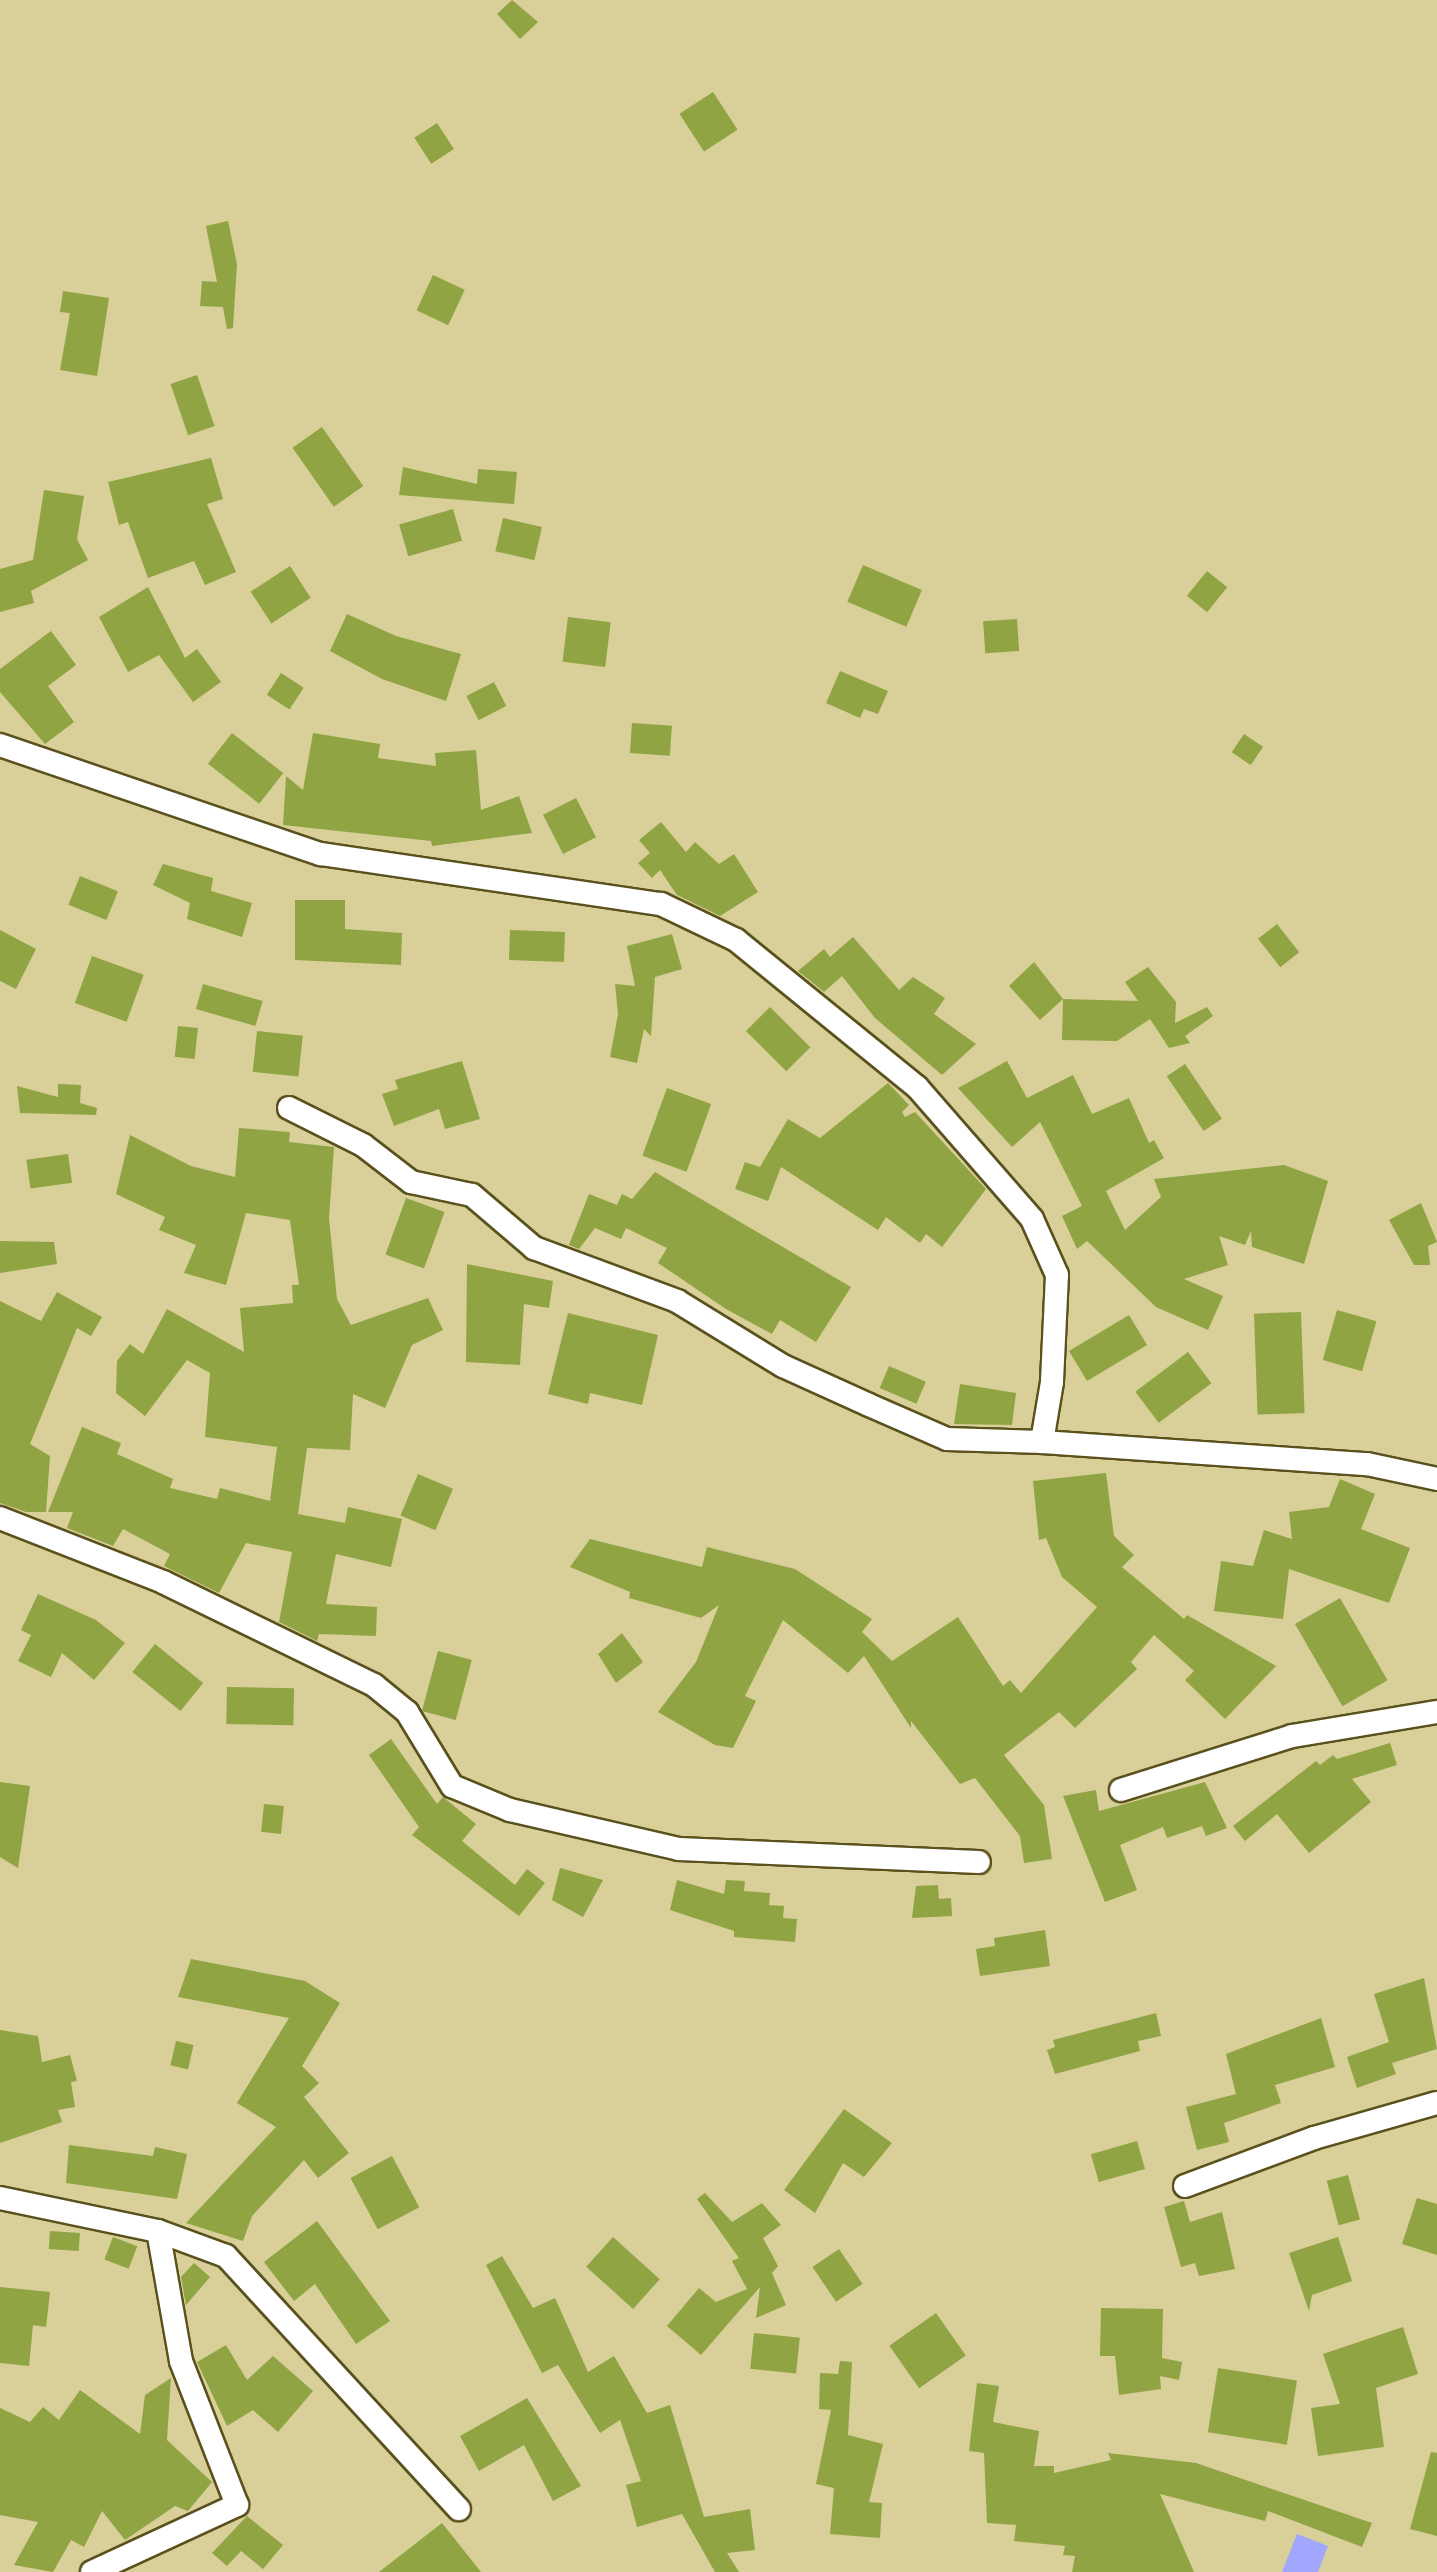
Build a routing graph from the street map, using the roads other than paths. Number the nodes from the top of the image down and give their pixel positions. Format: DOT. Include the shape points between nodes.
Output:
graph roads {
  1 [pos="0,744"];
  2 [pos="289,1108"];
  3 [pos="1042,1442"];
  4 [pos="1437,1479"];
  5 [pos="0,1518"];
  6 [pos="1437,1712"];
  7 [pos="1121,1790"];
  8 [pos="979,1862"];
  9 [pos="1437,2103"];
  10 [pos="1186,2186"];
  11 [pos="0,2198"];
  12 [pos="158,2231"];
  13 [pos="459,2509"];
  14 [pos="92,2572"];
  1 -- 3 [label="street" via="321,854 662,904 736,940 918,1087 1032,1219 1057,1275"];
  2 -- 3 [label="street" via="363,1146 411,1182 472,1195 534,1248 677,1301 783,1366 869,1405 946,1439"];
  3 -- 4 [label="street" via="1367,1464"];
  5 -- 8 [label="street" via="163,1582 374,1684 407,1712 452,1786 510,1810 679,1849"];
  6 -- 7 [label="street" via="1292,1736"];
  9 -- 10 [label="street" via="1314,2138"];
  11 -- 12 [label="street"];
  12 -- 13 [label="street" via="242,2268"];
  12 -- 14 [label="street" via="182,2362 237,2506"];
}
